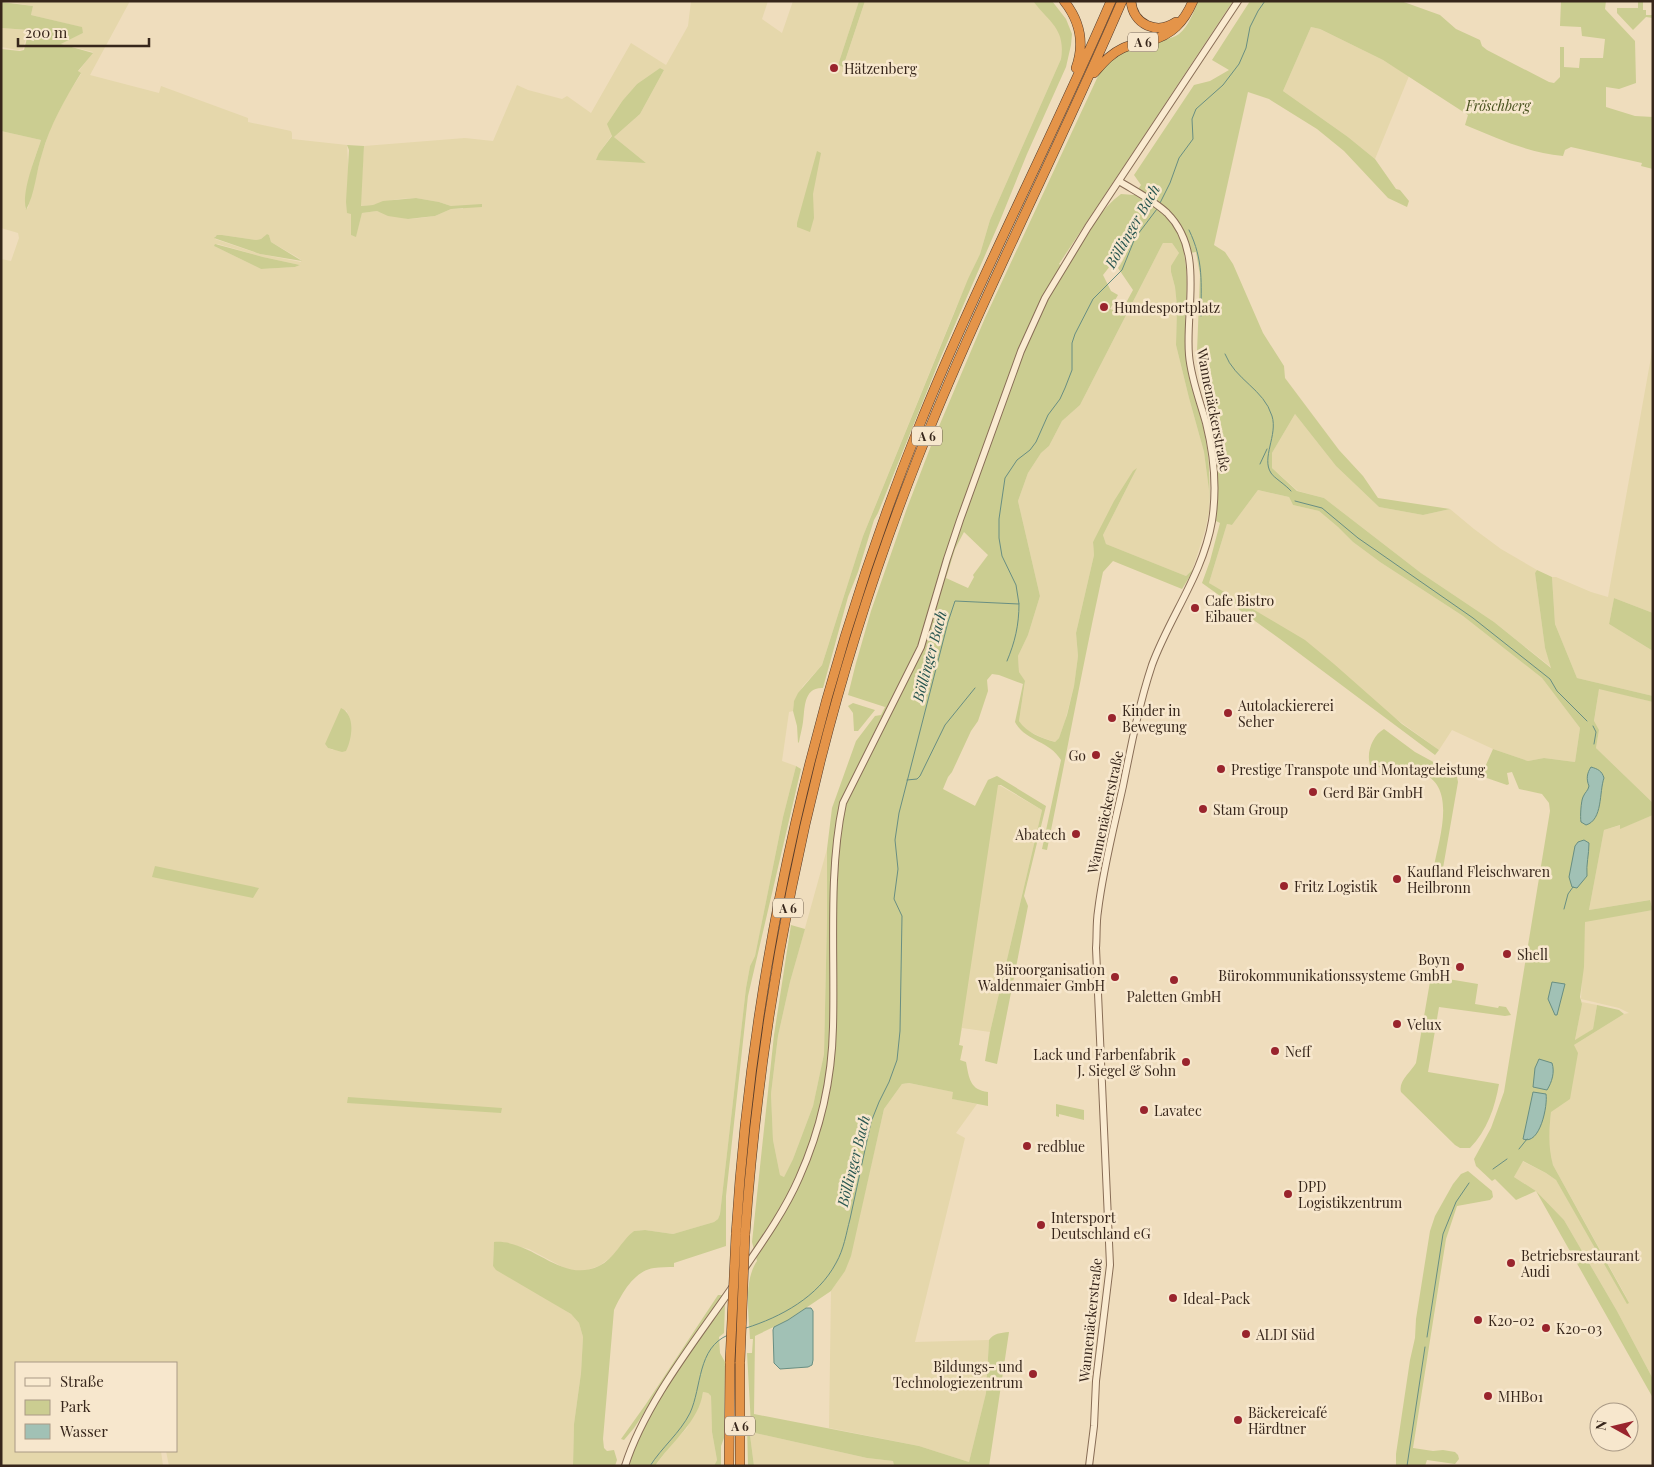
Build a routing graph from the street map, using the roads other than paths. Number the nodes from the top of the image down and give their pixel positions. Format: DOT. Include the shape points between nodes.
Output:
graph roads {
  1 [pos="1064,1"];
  2 [pos="1111,1"];
  3 [pos="1122,1"];
  4 [pos="1131,1"];
  5 [pos="1191,1"];
  6 [pos="1238,1"];
  7 [pos="1088,78"];
  8 [pos="1068,96"];
  9 [pos="1119,181"];
  10 [pos="741,1234"];
  11 [pos="735,1362"];
  12 [pos="625,1466"];
  13 [pos="730,1466"];
  14 [pos="740,1466"];
  15 [pos="1089,1466"];
  1 -- 8 [label="highway" via="1076,20 1081,39"];
  2 -- 8 [label="highway, A 6"];
  3 -- 7 [label="highway, A 6"];
  4 -- 5 [label="highway" via="1132,10 1139,20 1160,29 1177,22"];
  5 -- 7 [label="highway, A 6" via="1183,20 1173,30 1116,52"];
  6 -- 9 [label="street"];
  7 -- 10 [label="highway, A 6" via="976,320 930,428 877,570 837,701 809,810 781,946"];
  8 -- 10 [label="highway, A 6" via="918,430 869,562 827,699 794,832 769,954 750,1084"];
  9 -- 12 [label="street" via="1058,274 1033,323 946,558 921,647 843,803 835,860 833,1029 829,1074 811,1149 799,1179 763,1242 646,1416"];
  9 -- 15 [label="street, Wannenäckerstraße" via="1168,214 1182,238 1192,281 1189,358 1212,450 1215,477 1208,540 1201,564 1158,651 1148,681 1118,806 1098,912 1096,948 1110,1265"];
  10 -- 11 [label="highway, A 6, bridge"];
  11 -- 13 [label="highway, A 6"];
  11 -- 14 [label="highway, A 6"];
}
